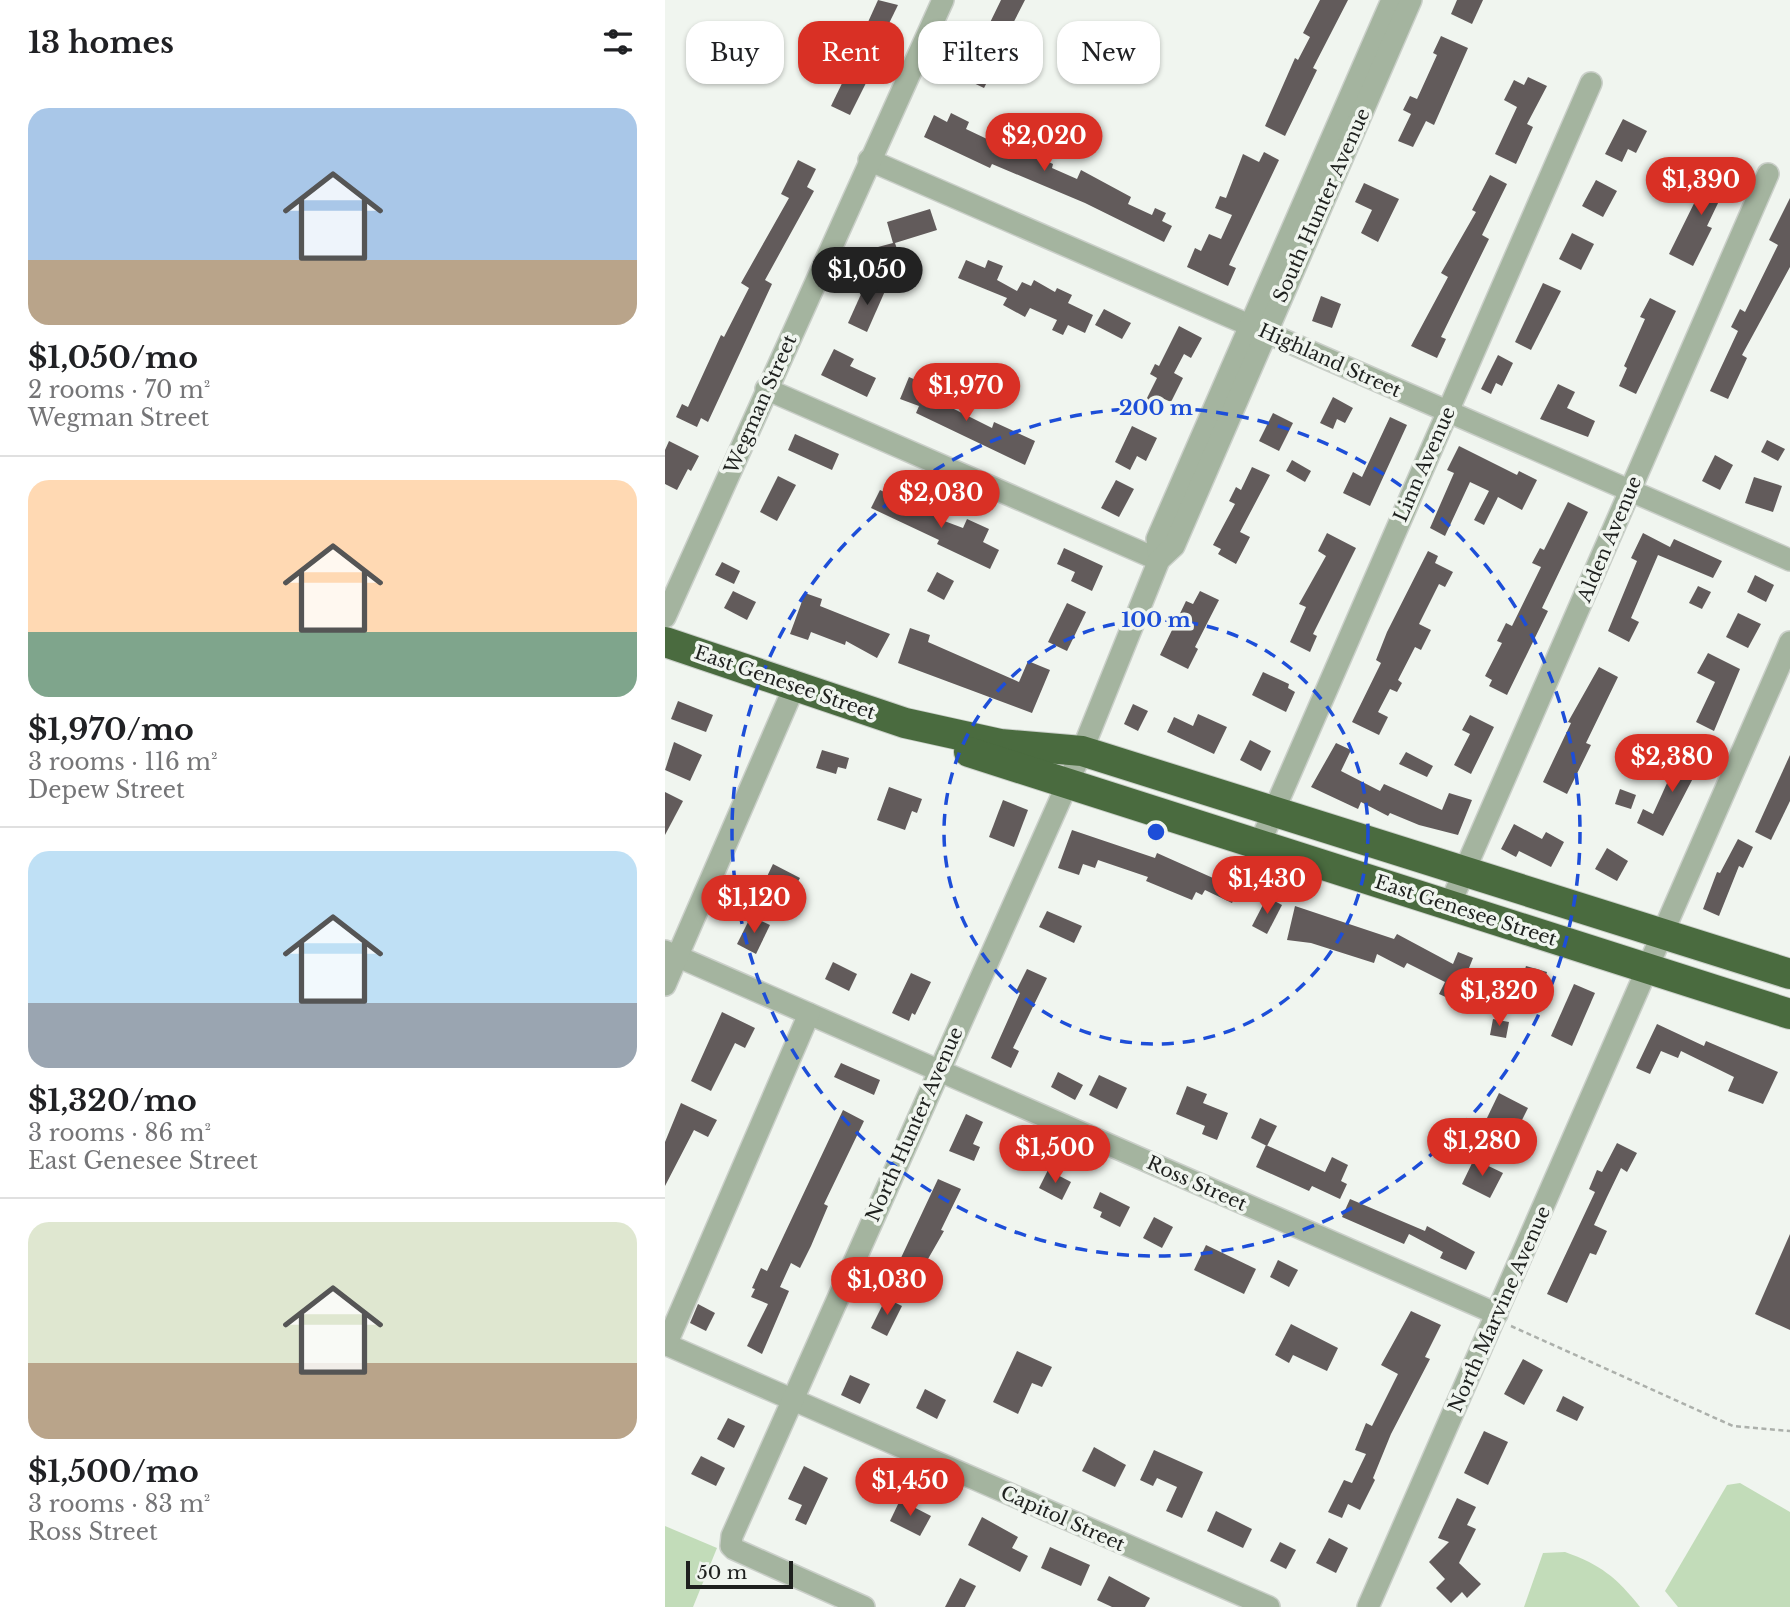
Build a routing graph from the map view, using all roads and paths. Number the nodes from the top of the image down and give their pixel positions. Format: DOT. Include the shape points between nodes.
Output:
graph roads {
  1 [pos="943,0"];
  2 [pos="1411,0"];
  3 [pos="1392,15"];
  4 [pos="1591,83"];
  5 [pos="869,160"];
  6 [pos="1768,174"];
  7 [pos="1258,329"];
  8 [pos="766,389"];
  9 [pos="1447,411"];
  10 [pos="1630,491"];
  11 [pos="1159,560"];
  12 [pos="1790,560"];
  13 [pos="665,617"];
  14 [pos="665,642"];
  15 [pos="1790,642"];
  16 [pos="795,685"];
  17 [pos="905,723"];
  18 [pos="1082,751"];
  19 [pos="1067,783"];
  20 [pos="1273,811"];
  21 [pos="1259,845"];
  22 [pos="1465,871"];
  23 [pos="1450,905"];
  24 [pos="1662,934"];
  25 [pos="671,954"];
  26 [pos="1646,968"];
  27 [pos="1790,975"];
  28 [pos="665,985"];
  29 [pos="809,1014"];
  30 [pos="1790,1014"];
  31 [pos="938,1070"];
  32 [pos="1496,1317"];
  33 [pos="665,1344"];
  34 [pos="793,1400"];
  35 [pos="1790,1431"];
  36 [pos="864,1607"];
  37 [pos="1269,1607"];
  38 [pos="1367,1607"];
  1 -- 5 [label="street, Wegman Street"];
  2 -- 3 [label="street, South Hunter Avenue"];
  3 -- 7 [label="street, South Hunter Avenue"];
  4 -- 9 [label="street, Linn Avenue"];
  5 -- 7 [label="street, Highland Street"];
  5 -- 8 [label="street, Wegman Street"];
  6 -- 10 [label="street, Alden Avenue"];
  7 -- 9 [label="street, Highland Street"];
  7 -- 11 [label="street, South Hunter Avenue" via="1188,490 1157,539"];
  8 -- 11 [label="street"];
  8 -- 13 [label="street, Wegman Street"];
  9 -- 10 [label="street, Highland Street"];
  9 -- 20 [label="street, Linn Avenue"];
  10 -- 12 [label="street, Highland Street"];
  10 -- 22 [label="street, Alden Avenue"];
  11 -- 18 [label="street, South Hunter Avenue"];
  14 -- 16 [label="highway, East Genesee Street"];
  15 -- 24 [label="street, North Marvine Avenue"];
  16 -- 17 [label="highway, East Genesee Street"];
  16 -- 25 [label="street"];
  17 -- 18 [label="highway, East Genesee Street" via="1000,744"];
  17 -- 19 [label="highway, East Genesee Street" via="978,756"];
  18 -- 19 [label="street, South Hunter Avenue"];
  18 -- 20 [label="highway, East Genesee Street"];
  19 -- 21 [label="highway, East Genesee Street"];
  19 -- 31 [label="street, North Hunter Avenue"];
  20 -- 21 [label="street, Linn Avenue"];
  20 -- 22 [label="highway, East Genesee Street"];
  21 -- 23 [label="highway, East Genesee Street"];
  22 -- 23 [label="street, Alden Avenue"];
  22 -- 24 [label="highway, East Genesee Street"];
  23 -- 26 [label="highway, East Genesee Street"];
  24 -- 26 [label="street, North Marvine Avenue"];
  24 -- 27 [label="highway, East Genesee Street"];
  25 -- 28 [label="street"];
  25 -- 29 [label="street, Ross Street"];
  26 -- 30 [label="highway, East Genesee Street"];
  26 -- 32 [label="street, North Marvine Avenue"];
  29 -- 31 [label="street, Ross Street"];
  29 -- 33 [label="street"];
  31 -- 32 [label="street, Ross Street"];
  31 -- 34 [label="street, North Hunter Avenue"];
  32 -- 35 [label="path" via="1733,1426"];
  32 -- 38 [label="street, North Marvine Avenue"];
  33 -- 34 [label="street, Capitol Street"];
  34 -- 36 [label="street, North Hunter Avenue" via="731,1541 734,1549"];
  34 -- 37 [label="street, Capitol Street"];
}
